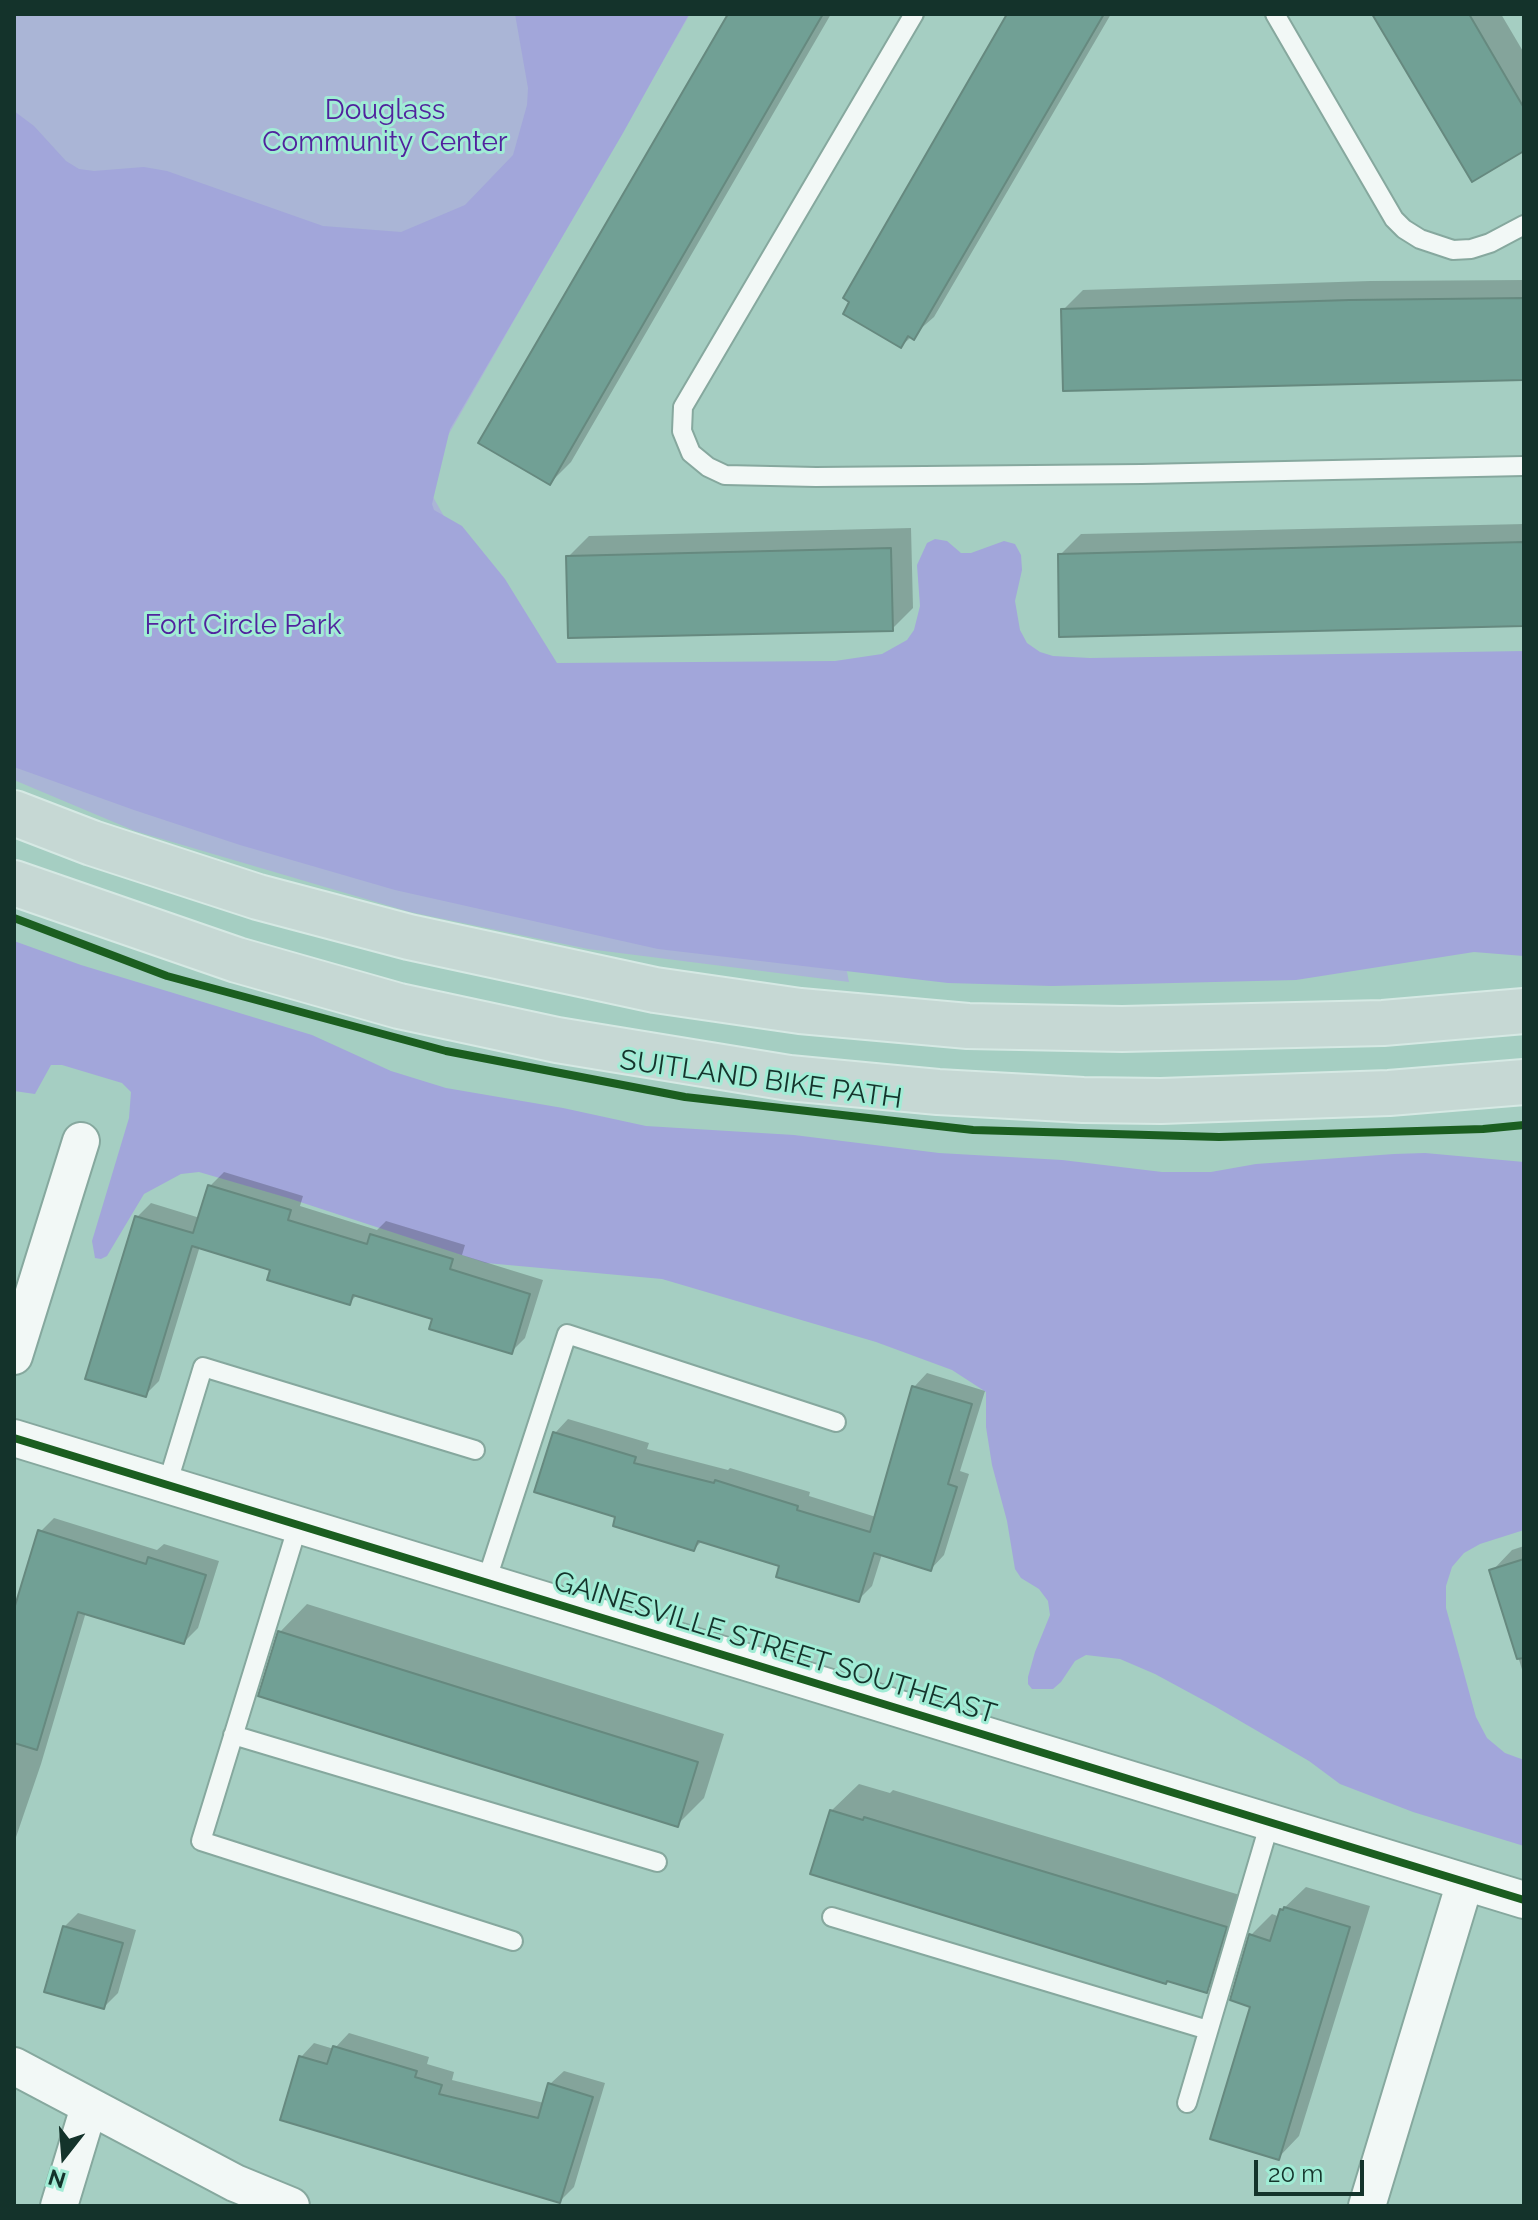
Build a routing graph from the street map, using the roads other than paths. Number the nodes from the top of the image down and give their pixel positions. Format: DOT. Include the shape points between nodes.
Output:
graph roads {
  1 [pos="914,14"];
  2 [pos="1275,14"];
  3 [pos="1524,225"];
  4 [pos="1524,466"];
  5 [pos="14,813"];
  6 [pos="14,883"];
  7 [pos="1524,1011"];
  8 [pos="1524,1082"];
  9 [pos="81,1141"];
  10 [pos="14,1356"];
  11 [pos="836,1422"];
  12 [pos="14,1438"];
  13 [pos="475,1450"];
  14 [pos="167,1485"];
  15 [pos="298,1525"];
  16 [pos="486,1582"];
  17 [pos="233,1735"];
  18 [pos="1270,1822"];
  19 [pos="657,1862"];
  20 [pos="1465,1882"];
  21 [pos="1524,1900"];
  22 [pos="832,1917"];
  23 [pos="513,1941"];
  24 [pos="1208,2030"];
  25 [pos="14,2066"];
  26 [pos="1187,2103"];
  27 [pos="89,2107"];
  28 [pos="59,2206"];
  29 [pos="291,2206"];
  30 [pos="1367,2206"];
  1 -- 4 [label="lane" via="683,407 682,431 691,453 708,467 725,475 816,477"];
  2 -- 3 [label="lane" via="1404,229 1453,250 1490,243"];
  5 -- 7 [label="highway" via="258,897 409,937 655,990 800,1011 968,1026 1138,1029 1383,1023"];
  6 -- 8 [label="highway" via="237,960 399,1006 557,1040 789,1078 938,1092 1161,1101"];
  9 -- 10 [label="street"];
  11 -- 16 [label="lane" via="567,1334"];
  12 -- 14 [label="street, GAINESVILLE STREET SOUTHEAST"];
  13 -- 14 [label="lane" via="203,1367"];
  14 -- 15 [label="street, GAINESVILLE STREET SOUTHEAST"];
  15 -- 16 [label="street, GAINESVILLE STREET SOUTHEAST"];
  15 -- 17 [label="lane"];
  16 -- 18 [label="street, GAINESVILLE STREET SOUTHEAST"];
  17 -- 19 [label="lane"];
  17 -- 23 [label="lane" via="201,1841"];
  18 -- 20 [label="street, GAINESVILLE STREET SOUTHEAST"];
  18 -- 24 [label="lane"];
  20 -- 21 [label="street, GAINESVILLE STREET SOUTHEAST"];
  20 -- 30 [label="street"];
  22 -- 24 [label="lane"];
  24 -- 26 [label="lane"];
  25 -- 27 [label="street"];
  27 -- 28 [label="street"];
  27 -- 29 [label="street"];
}
